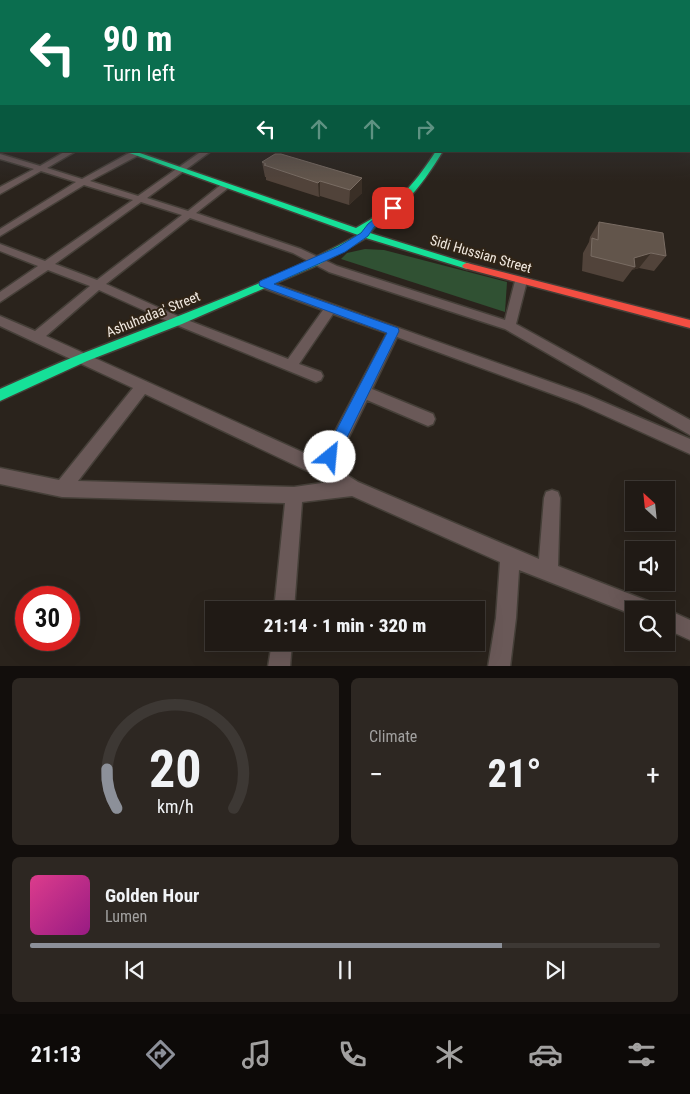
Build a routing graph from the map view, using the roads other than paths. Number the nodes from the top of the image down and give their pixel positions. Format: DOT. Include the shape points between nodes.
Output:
graph roads {
  1 [pos="70,152"];
  2 [pos="130,152"];
  3 [pos="206,152"];
  4 [pos="439,152"];
  5 [pos="0,156"];
  6 [pos="42,168"];
  7 [pos="180,170"];
  8 [pos="84,181"];
  9 [pos="224,186"];
  10 [pos="0,191"];
  11 [pos="140,199"];
  12 [pos="189,214"];
  13 [pos="364,230"];
  14 [pos="0,233"];
  15 [pos="0,247"];
  16 [pos="317,262"];
  17 [pos="46,265"];
  18 [pos="521,281"];
  19 [pos="264,284"];
  20 [pos="98,285"];
  21 [pos="0,298"];
  22 [pos="330,309"];
  23 [pos="0,321"];
  24 [pos="178,321"];
  25 [pos="690,324"];
  26 [pos="509,326"];
  27 [pos="394,331"];
  28 [pos="37,337"];
  29 [pos="83,358"];
  30 [pos="291,365"];
  31 [pos="316,376"];
  32 [pos="143,386"];
  33 [pos="363,392"];
  34 [pos="0,395"];
  35 [pos="428,419"];
  36 [pos="690,428"];
  37 [pos="690,447"];
  38 [pos="324,470"];
  39 [pos="0,476"];
  40 [pos="352,488"];
  41 [pos="62,489"];
  42 [pos="294,495"];
  43 [pos="552,498"];
  44 [pos="510,557"];
  45 [pos="548,572"];
  46 [pos="285,601"];
  47 [pos="625,602"];
  48 [pos="675,623"];
  49 [pos="690,630"];
  50 [pos="280,651"];
  51 [pos="278,666"];
  52 [pos="499,666"];
  1 -- 6 [label="street"];
  2 -- 7 [label="main road, Sidi Hussian Street"];
  2 -- 8 [label="street"];
  3 -- 7 [label="street"];
  4 -- 13 [label="main road, Ashuhadaa' Street" via="401,202"];
  5 -- 6 [label="street"];
  6 -- 8 [label="street"];
  6 -- 10 [label="street"];
  7 -- 9 [label="main road, Sidi Hussian Street"];
  7 -- 11 [label="street"];
  8 -- 11 [label="street"];
  8 -- 14 [label="street"];
  9 -- 12 [label="street"];
  9 -- 13 [label="main road, Sidi Hussian Street"];
  11 -- 12 [label="street"];
  11 -- 17 [label="street"];
  12 -- 16 [label="street" via="297,251"];
  12 -- 20 [label="street"];
  13 -- 16 [label="main road, Ashuhadaa' Street" via="342,250"];
  13 -- 18 [label="main road, Sidi Hussian Street"];
  15 -- 17 [label="street"];
  16 -- 19 [label="main road, Ashuhadaa' Street"];
  16 -- 26 [label="street" via="333,270"];
  17 -- 20 [label="street"];
  17 -- 21 [label="street"];
  18 -- 25 [label="main road, Sidi Hussian Street"];
  18 -- 26 [label="street"];
  19 -- 22 [label="street"];
  19 -- 24 [label="main road, Ashuhadaa' Street"];
  20 -- 24 [label="street"];
  20 -- 28 [label="street"];
  22 -- 27 [label="street"];
  22 -- 30 [label="street"];
  23 -- 28 [label="street"];
  24 -- 29 [label="main road, Ashuhadaa' Street"];
  24 -- 30 [label="street"];
  26 -- 36 [label="street"];
  27 -- 33 [label="street"];
  27 -- 37 [label="street" via="582,399"];
  28 -- 29 [label="street"];
  29 -- 32 [label="street"];
  29 -- 34 [label="main road, Ashuhadaa' Street"];
  30 -- 31 [label="street"];
  32 -- 38 [label="street"];
  32 -- 41 [label="street"];
  33 -- 35 [label="street"];
  33 -- 38 [label="street"];
  38 -- 40 [label="street"];
  39 -- 41 [label="street"];
  40 -- 42 [label="street"];
  40 -- 44 [label="street"];
  41 -- 42 [label="street"];
  42 -- 46 [label="street"];
  43 -- 45 [label="street"];
  44 -- 45 [label="street"];
  44 -- 52 [label="street"];
  45 -- 47 [label="street"];
  48 -- 49 [label="street"];
  50 -- 51 [label="street"];
}
